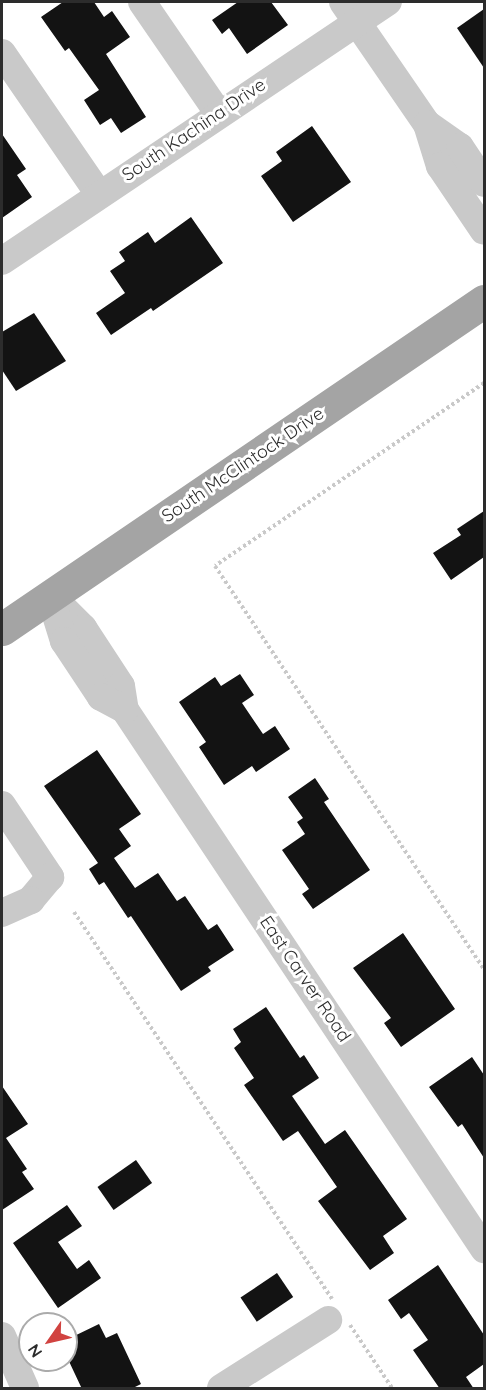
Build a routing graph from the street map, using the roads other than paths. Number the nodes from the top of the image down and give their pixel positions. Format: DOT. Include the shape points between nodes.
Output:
graph roads {
  1 [pos="142,2"];
  2 [pos="388,2"];
  3 [pos="350,12"];
  4 [pos="2,53"];
  5 [pos="219,114"];
  6 [pos="427,124"];
  7 [pos="484,183"];
  8 [pos="99,194"];
  9 [pos="484,231"];
  10 [pos="2,261"];
  11 [pos="484,301"];
  12 [pos="50,595"];
  13 [pos="2,628"];
  14 [pos="2,806"];
  15 [pos="2,913"];
  16 [pos="484,1249"];
  17 [pos="336,1314"];
  18 [pos="2,1336"];
  19 [pos="25,1389"];
  20 [pos="221,1389"];
  1 -- 5 [label="street"];
  2 -- 3 [label="street, South Kachina Drive"];
  3 -- 5 [label="street, South Kachina Drive"];
  3 -- 6 [label="street"];
  4 -- 8 [label="street"];
  5 -- 8 [label="street, South Kachina Drive"];
  6 -- 7 [label="street" via="460,147"];
  6 -- 9 [label="street" via="440,166"];
  8 -- 10 [label="street, South Kachina Drive"];
  11 -- 12 [label="main road, South McClintock Drive"];
  12 -- 13 [label="main road, South McClintock Drive"];
  12 -- 16 [label="street, East Carver Road" via="64,641 76,660 101,697 126,710"];
  14 -- 15 [label="street" via="50,877 32,900"];
  17 -- 20 [label="street"];
  18 -- 19 [label="street"];
}
